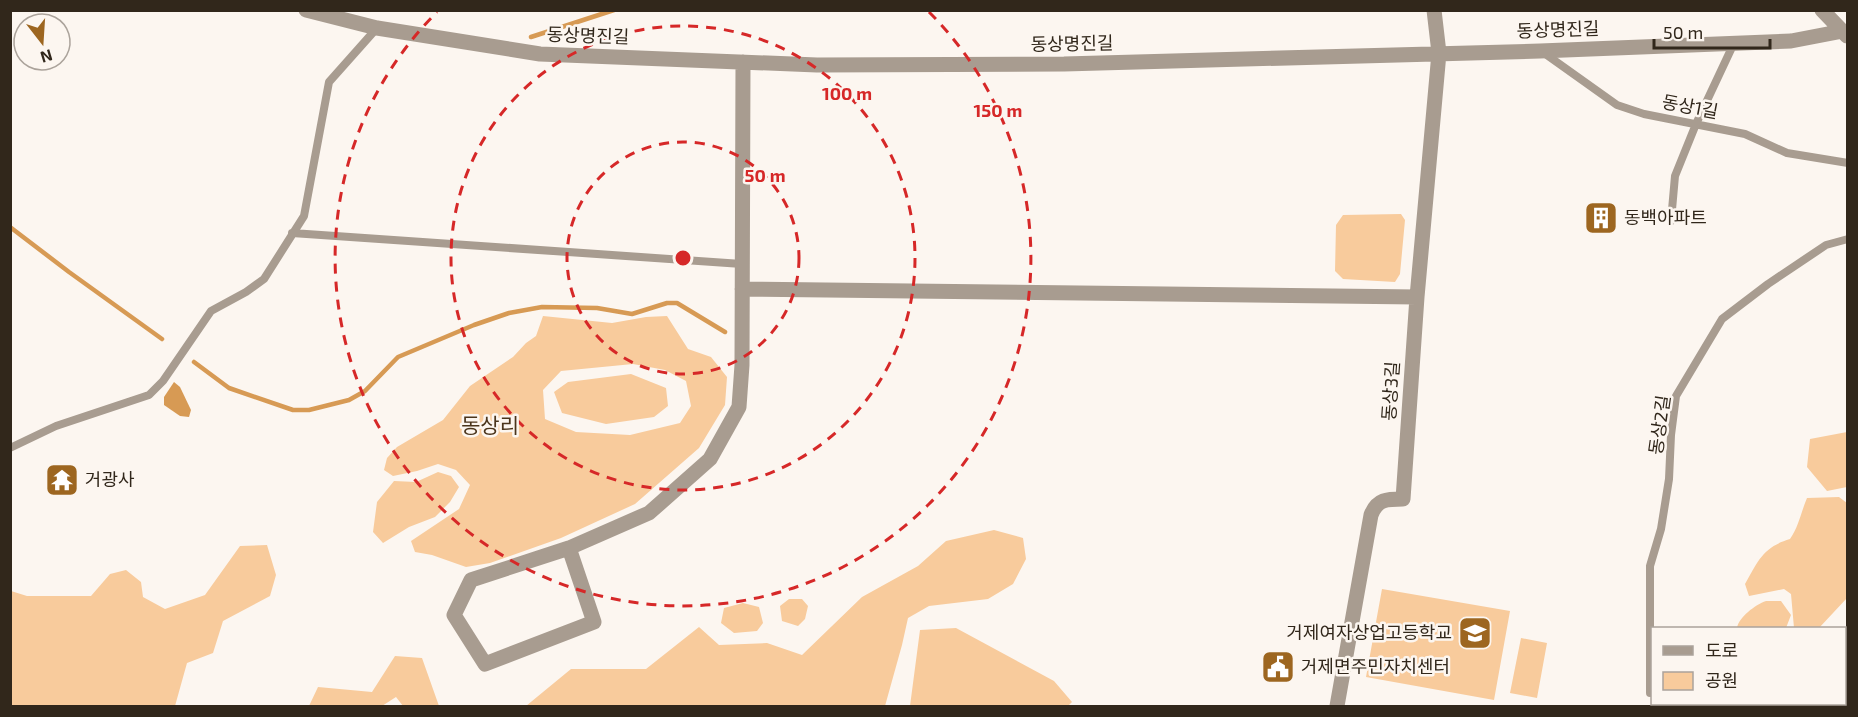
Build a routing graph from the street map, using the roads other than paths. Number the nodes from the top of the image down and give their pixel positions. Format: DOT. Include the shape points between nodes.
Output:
graph roads {
  1 [pos="306,10"];
  2 [pos="1434,10"];
  3 [pos="1822,10"];
  4 [pos="377,28"];
  5 [pos="1845,33"];
  6 [pos="1735,42"];
  7 [pos="1540,51"];
  8 [pos="1439,53"];
  9 [pos="743,62"];
  10 [pos="1696,124"];
  11 [pos="1848,163"];
  12 [pos="1671,221"];
  13 [pos="292,233"];
  14 [pos="1848,239"];
  15 [pos="742,264"];
  16 [pos="742,289"];
  17 [pos="1417,297"];
  18 [pos="10,448"];
  19 [pos="569,548"];
  20 [pos="1650,693"];
  21 [pos="1336,706"];
  1 -- 4 [label="street, 동상명진길"];
  2 -- 8 [label="street, 동상3길"];
  3 -- 5 [label="street"];
  4 -- 9 [label="street, 동상명진길" via="540,54"];
  4 -- 13 [label="lane" via="329,82 304,216"];
  5 -- 6 [label="street, 동상명진길" via="1791,41"];
  6 -- 7 [label="street, 동상명진길"];
  6 -- 10 [label="lane"];
  7 -- 8 [label="street, 동상명진길"];
  7 -- 10 [label="lane, 동상1길" via="1617,105"];
  8 -- 9 [label="street, 동상명진길" via="1064,64"];
  8 -- 17 [label="street, 동상3길"];
  9 -- 15 [label="street"];
  10 -- 11 [label="lane, 동상1길" via="1745,134 1787,153"];
  10 -- 12 [label="lane" via="1676,176"];
  13 -- 15 [label="lane"];
  13 -- 18 [label="lane" via="264,279 211,311 149,395 56,426"];
  14 -- 20 [label="lane, 동상2길" via="1826,245 1722,319 1676,396 1666,499 1650,566"];
  15 -- 16 [label="street"];
  16 -- 17 [label="street"];
  16 -- 19 [label="street" via="739,407 710,459 650,513"];
  17 -- 21 [label="street, 동상3길" via="1402,499 1384,499 1374,506 1371,515"];
  19 -- 19 [label="street" via="594,622 485,664 454,615 471,580"];
}
